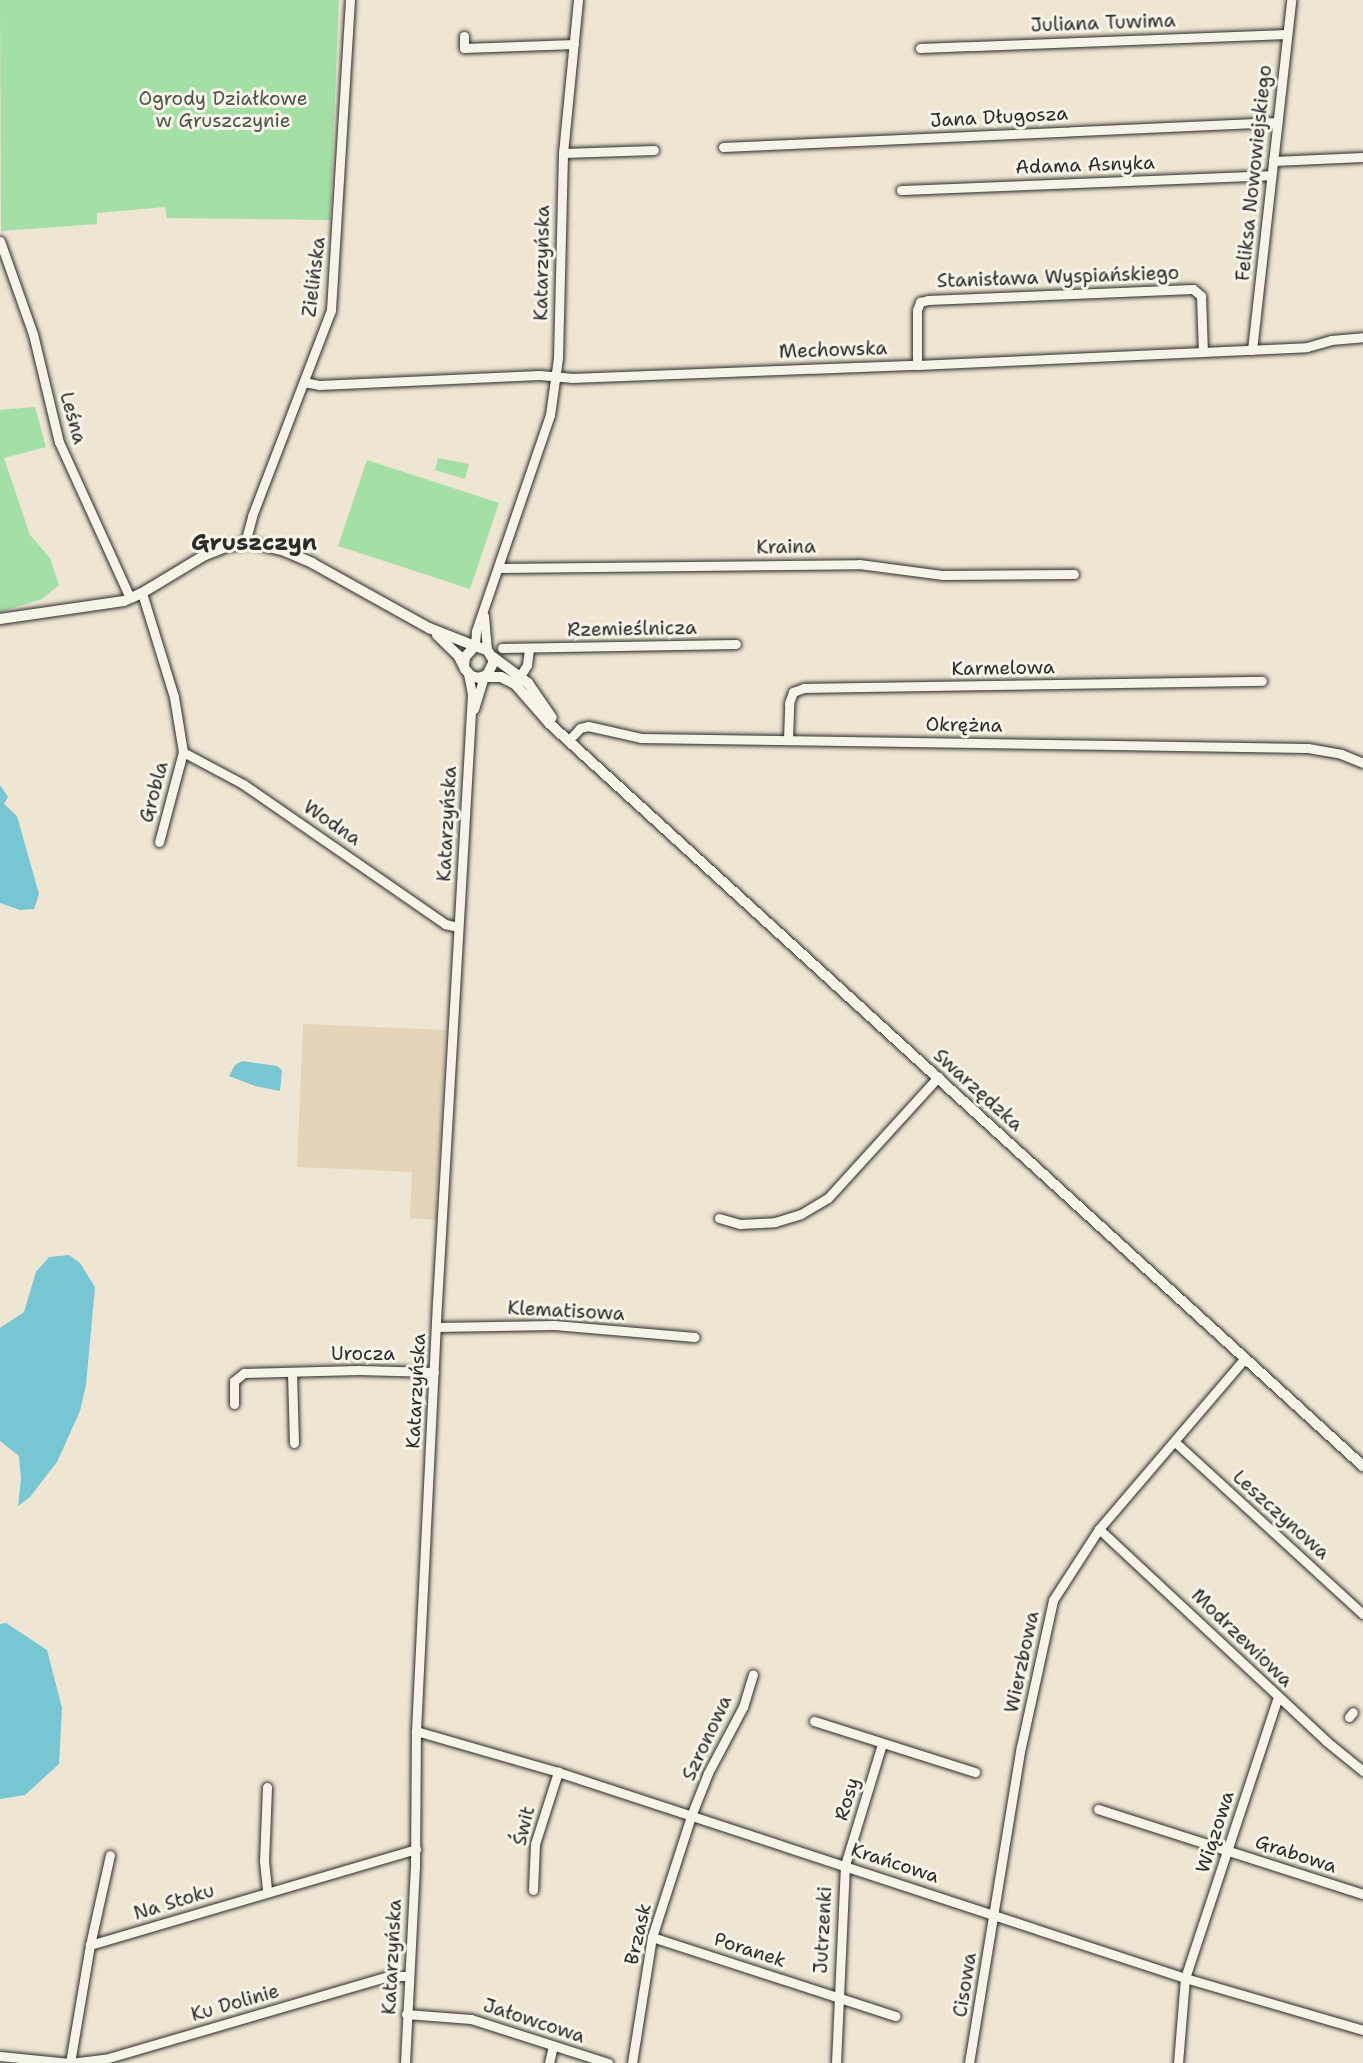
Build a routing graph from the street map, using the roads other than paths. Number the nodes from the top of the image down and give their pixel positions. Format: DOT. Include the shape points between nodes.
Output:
graph roads {
  1 [pos="350,0"];
  2 [pos="578,0"];
  3 [pos="1291,0"];
  4 [pos="1287,34"];
  5 [pos="464,36"];
  6 [pos="574,44"];
  7 [pos="920,48"];
  8 [pos="1277,122"];
  9 [pos="723,147"];
  10 [pos="654,149"];
  11 [pos="563,153"];
  12 [pos="1363,157"];
  13 [pos="1273,161"];
  14 [pos="1271,175"];
  15 [pos="901,190"];
  16 [pos="0,241"];
  17 [pos="1363,337"];
  18 [pos="1251,350"];
  19 [pos="1203,352"];
  20 [pos="917,365"];
  21 [pos="556,377"];
  22 [pos="304,382"];
  23 [pos="245,543"];
  24 [pos="499,568"];
  25 [pos="1074,574"];
  26 [pos="142,593"];
  27 [pos="130,598"];
  28 [pos="484,614"];
  29 [pos="0,619"];
  30 [pos="429,628"];
  31 [pos="736,644"];
  32 [pos="475,646"];
  33 [pos="502,648"];
  34 [pos="529,648"];
  35 [pos="490,653"];
  36 [pos="466,669"];
  37 [pos="484,677"];
  38 [pos="518,680"];
  39 [pos="1262,681"];
  40 [pos="470,720"];
  41 [pos="569,740"];
  42 [pos="788,740"];
  43 [pos="183,752"];
  44 [pos="1363,763"];
  45 [pos="159,842"];
  46 [pos="458,927"];
  47 [pos="938,1077"];
  48 [pos="719,1218"];
  49 [pos="436,1327"];
  50 [pos="694,1337"];
  51 [pos="1245,1358"];
  52 [pos="292,1372"];
  53 [pos="434,1373"];
  54 [pos="234,1404"];
  55 [pos="1175,1442"];
  56 [pos="294,1443"];
  57 [pos="1363,1466"];
  58 [pos="1099,1528"];
  59 [pos="1363,1614"];
  60 [pos="753,1675"];
  61 [pos="1278,1697"];
  62 [pos="814,1721"];
  63 [pos="416,1731"];
  64 [pos="882,1744"];
  65 [pos="1363,1771"];
  66 [pos="558,1772"];
  67 [pos="975,1772"];
  68 [pos="267,1787"];
  69 [pos="1098,1809"];
  70 [pos="691,1816"];
  71 [pos="416,1849"];
  72 [pos="1227,1851"];
  73 [pos="110,1855"];
  74 [pos="845,1865"];
  75 [pos="533,1890"];
  76 [pos="267,1892"];
  77 [pos="1363,1894"];
  78 [pos="994,1913"];
  79 [pos="652,1937"];
  80 [pos="90,1945"];
  81 [pos="409,1976"];
  82 [pos="1185,1978"];
  83 [pos="837,1997"];
  84 [pos="407,2014"];
  85 [pos="895,2016"];
  86 [pos="1363,2030"];
  87 [pos="553,2045"];
  88 [pos="0,2056"];
  89 [pos="70,2063"];
  90 [pos="405,2063"];
  91 [pos="549,2063"];
  92 [pos="608,2063"];
  93 [pos="632,2063"];
  94 [pos="836,2063"];
  95 [pos="969,2063"];
  96 [pos="1178,2063"];
  1 -- 22 [label="street, Zielińska" via="333,297"];
  2 -- 6 [label="street, Katarzyńska"];
  3 -- 4 [label="street, Feliksa Nowowiejskiego"];
  4 -- 7 [label="street, Juliana Tuwima"];
  4 -- 8 [label="street, Feliksa Nowowiejskiego"];
  5 -- 6 [label="street" via="464,48"];
  6 -- 11 [label="street, Katarzyńska"];
  8 -- 9 [label="street, Jana Długosza"];
  8 -- 13 [label="street, Feliksa Nowowiejskiego"];
  10 -- 11 [label="street"];
  11 -- 21 [label="street, Katarzyńska"];
  12 -- 13 [label="street"];
  13 -- 14 [label="street, Feliksa Nowowiejskiego"];
  14 -- 15 [label="street, Adama Asnyka"];
  14 -- 18 [label="street, Feliksa Nowowiejskiego"];
  16 -- 27 [label="street, Leśna" via="33,334 59,442"];
  17 -- 18 [label="street, Mechowska"];
  18 -- 19 [label="street, Mechowska"];
  19 -- 20 [label="street, Mechowska"];
  19 -- 20 [label="street, Stanisława Wyspiańskiego" via="1200,296 1193,289 928,300 920,302 918,310"];
  20 -- 21 [label="street, Mechowska"];
  21 -- 22 [label="street, Mechowska"];
  21 -- 24 [label="street, Katarzyńska" via="546,433"];
  22 -- 23 [label="street, Zielińska"];
  23 -- 26 [label="street" via="190,563"];
  23 -- 30 [label="street" via="271,546 312,563"];
  24 -- 25 [label="street, Kraina" via="859,564 955,576"];
  24 -- 28 [label="street, Katarzyńska"];
  26 -- 27 [label="street"];
  26 -- 43 [label="street" via="174,696"];
  27 -- 29 [label="street"];
  28 -- 32 [label="street, Katarzyńska"];
  28 -- 35 [label="street, Katarzyńska"];
  30 -- 32 [label="street"];
  30 -- 36 [label="street"];
  31 -- 34 [label="street, Rzemieślnicza"];
  32 -- 35 [label="street"];
  32 -- 36 [label="street" via="465,657"];
  33 -- 34 [label="street, Rzemieślnicza"];
  34 -- 38 [label="street" via="527,665"];
  35 -- 37 [label="street" via="493,669"];
  35 -- 38 [label="street, Swarzędzka"];
  36 -- 37 [label="street"];
  36 -- 40 [label="street, Katarzyńska" via="472,694"];
  37 -- 38 [label="street"];
  37 -- 40 [label="street, Katarzyńska"];
  38 -- 41 [label="street, Swarzędzka" via="550,724"];
  39 -- 42 [label="street, Karmelowa" via="804,688 793,692 789,703"];
  40 -- 46 [label="street, Katarzyńska"];
  41 -- 42 [label="street, Okrężna" via="587,726 641,738"];
  41 -- 47 [label="street, Swarzędzka"];
  42 -- 44 [label="street, Okrężna" via="1296,747 1341,754"];
  43 -- 45 [label="street, Grobla"];
  43 -- 46 [label="street, Wodna" via="243,783 445,924"];
  46 -- 49 [label="street, Katarzyńska"];
  47 -- 48 [label="street" via="828,1198 775,1222 740,1224"];
  47 -- 51 [label="street, Swarzędzka"];
  49 -- 50 [label="street, Klematisowa" via="554,1325"];
  49 -- 53 [label="street, Katarzyńska"];
  51 -- 55 [label="street, Wierzbowa"];
  51 -- 57 [label="street, Swarzędzka"];
  52 -- 53 [label="street, Urocza"];
  52 -- 54 [label="street, Urocza" via="244,1373 234,1381"];
  52 -- 56 [label="street"];
  53 -- 63 [label="street, Katarzyńska"];
  55 -- 58 [label="street, Wierzbowa"];
  55 -- 59 [label="street, Leszczynowa"];
  58 -- 61 [label="street, Modrzewiowa"];
  58 -- 78 [label="street, Wierzbowa" via="1053,1600 1021,1746"];
  60 -- 70 [label="street, Szronowa" via="743,1707"];
  61 -- 65 [label="street, Modrzewiowa"];
  61 -- 72 [label="street, Wiązowa"];
  62 -- 64 [label="street"];
  63 -- 66 [label="street, Krańcowa"];
  63 -- 71 [label="street, Katarzyńska"];
  64 -- 67 [label="street"];
  64 -- 74 [label="street, Rosy"];
  66 -- 70 [label="street, Krańcowa"];
  66 -- 75 [label="street, Świt" via="535,1844"];
  68 -- 76 [label="street"];
  69 -- 72 [label="street, Grabowa"];
  70 -- 74 [label="street, Krańcowa"];
  70 -- 79 [label="street, Brzask"];
  71 -- 76 [label="street, Na Stoku"];
  71 -- 81 [label="street, Katarzyńska"];
  72 -- 77 [label="street, Grabowa"];
  72 -- 82 [label="street, Wiązowa"];
  73 -- 80 [label="street"];
  74 -- 78 [label="street, Krańcowa"];
  74 -- 83 [label="street, Jutrzenki"];
  76 -- 80 [label="street, Na Stoku"];
  78 -- 82 [label="street, Krańcowa"];
  78 -- 95 [label="street, Cisowa"];
  79 -- 83 [label="street, Poranek"];
  79 -- 93 [label="street, Brzask"];
  80 -- 89 [label="street"];
  81 -- 84 [label="street, Katarzyńska"];
  81 -- 89 [label="street, Ku Dolinie" via="388,1976 104,2059"];
  82 -- 86 [label="street, Krańcowa"];
  82 -- 96 [label="street, Wiązowa"];
  83 -- 85 [label="street, Jutrzenki"];
  83 -- 94 [label="street, Jutrzenki"];
  84 -- 87 [label="street, Jałowcowa" via="471,2019"];
  84 -- 90 [label="street, Katarzyńska"];
  87 -- 91 [label="street"];
  87 -- 92 [label="street, Jałowcowa"];
  88 -- 89 [label="street, Ku Dolinie"];
}
